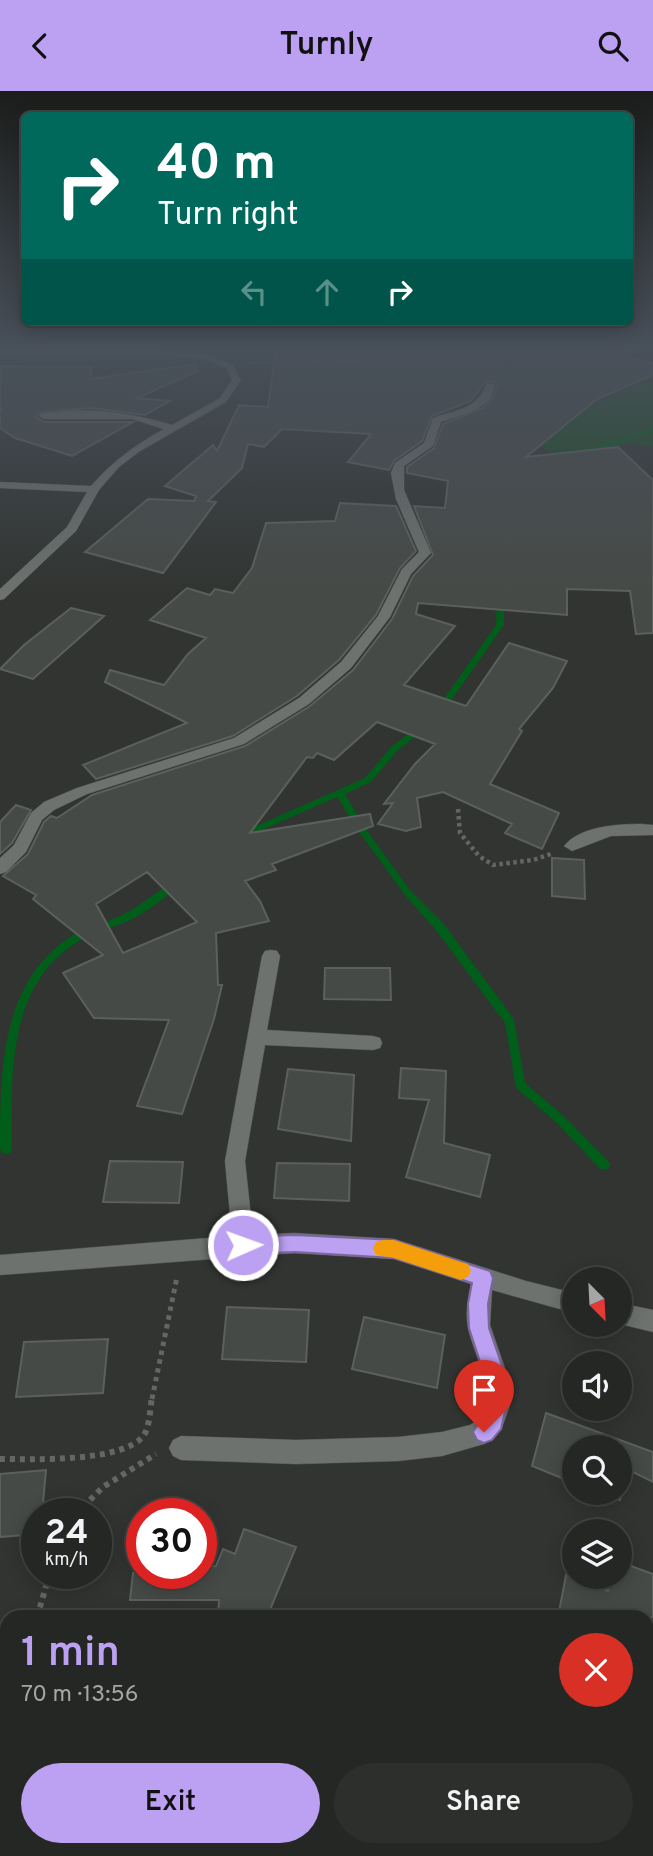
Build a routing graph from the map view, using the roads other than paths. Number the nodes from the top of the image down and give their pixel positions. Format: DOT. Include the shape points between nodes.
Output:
graph roads {
  1 [pos="170,429"];
  2 [pos="435,429"];
  3 [pos="0,485"];
  4 [pos="94,489"];
  5 [pos="0,596"];
  6 [pos="653,830"];
  7 [pos="572,846"];
  8 [pos="0,868"];
  9 [pos="271,956"];
  10 [pos="257,1037"];
  11 [pos="373,1043"];
  12 [pos="243,1245"];
  13 [pos="0,1265"];
  14 [pos="483,1278"];
  15 [pos="562,1300"];
  16 [pos="632,1317"];
  17 [pos="653,1321"];
  18 [pos="181,1448"];
  1 -- 4 [label="street" via="116,465"];
  2 -- 8 [label="street" via="429,445 399,465 395,483 425,553 406,572 384,617 346,665 304,701 239,741 82,790 49,806"];
  3 -- 4 [label="street"];
  4 -- 5 [label="street" via="72,529"];
  6 -- 7 [label="street" via="608,830"];
  9 -- 10 [label="street"];
  10 -- 11 [label="street"];
  10 -- 12 [label="street" via="235,1161"];
  12 -- 13 [label="street"];
  12 -- 14 [label="street" via="394,1249"];
  14 -- 15 [label="street"];
  14 -- 18 [label="street" via="479,1328 500,1389 494,1422 484,1432 458,1443 375,1452"];
  16 -- 17 [label="street"];
}
